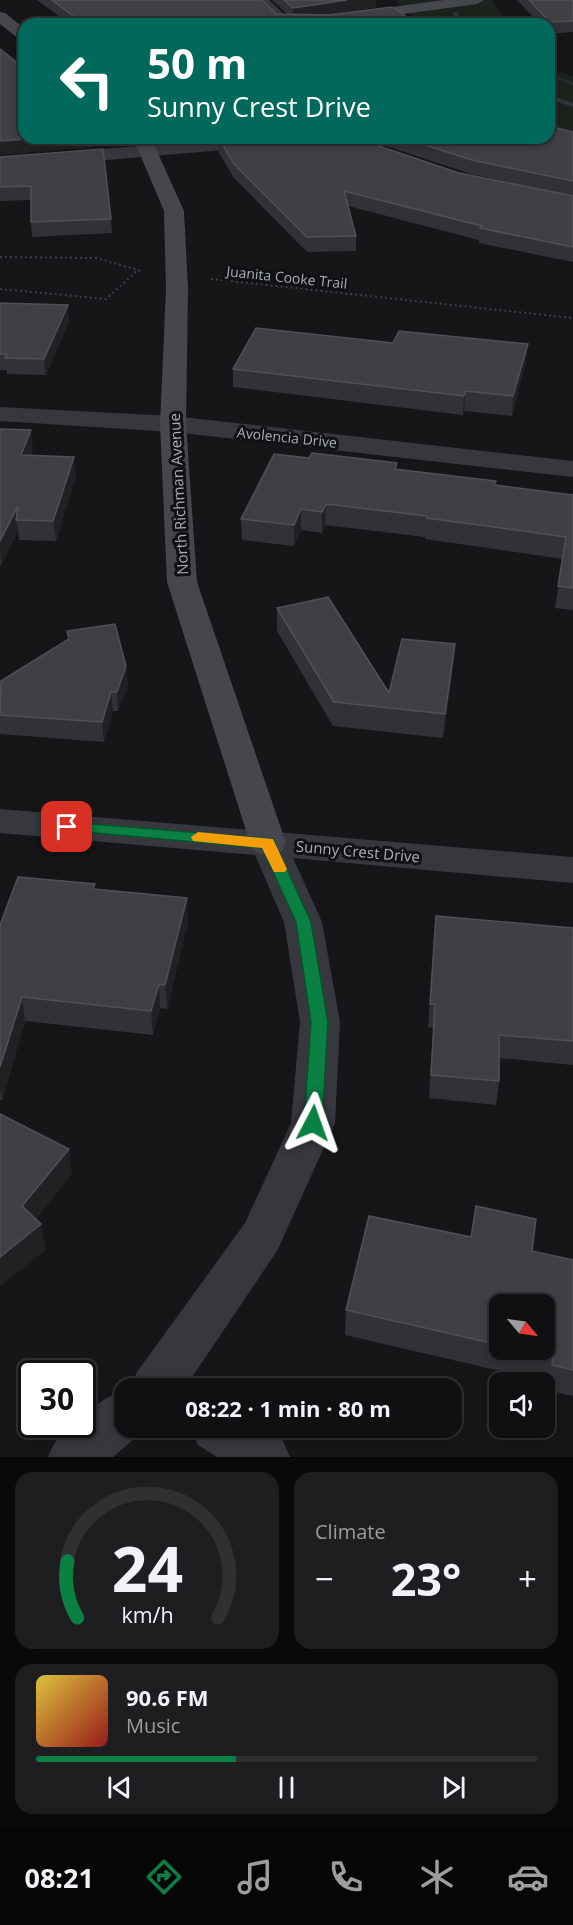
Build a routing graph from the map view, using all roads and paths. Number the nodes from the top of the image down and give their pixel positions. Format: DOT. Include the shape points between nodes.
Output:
graph roads {
  1 [pos="261,0"];
  2 [pos="477,0"];
  3 [pos="0,16"];
  4 [pos="281,18"];
  5 [pos="341,18"];
  6 [pos="18,31"];
  7 [pos="555,76"];
  8 [pos="573,84"];
  9 [pos="146,144"];
  10 [pos="0,163"];
  11 [pos="0,256"];
  12 [pos="138,270"];
  13 [pos="176,275"];
  14 [pos="0,289"];
  15 [pos="573,318"];
  16 [pos="0,414"];
  17 [pos="174,424"];
  18 [pos="573,469"];
  19 [pos="0,821"];
  20 [pos="268,843"];
  21 [pos="573,870"];
  22 [pos="163,1378"];
  23 [pos="114,1423"];
  24 [pos="233,1438"];
  25 [pos="74,1457"];
  26 [pos="264,1457"];
  1 -- 4 [label="street"];
  2 -- 5 [label="street"];
  3 -- 6 [label="street"];
  7 -- 8 [label="path"];
  9 -- 10 [label="street"];
  9 -- 13 [label="street, North Richman Avenue" via="174,211"];
  11 -- 12 [label="path, Juanita Cooke Trail" via="97,258"];
  12 -- 13 [label="path, Juanita Cooke Trail"];
  12 -- 14 [label="path" via="106,299"];
  13 -- 15 [label="path, Juanita Cooke Trail"];
  13 -- 17 [label="street, North Richman Avenue"];
  16 -- 17 [label="street, Avolencia Drive"];
  17 -- 18 [label="street, Avolencia Drive"];
  17 -- 20 [label="street, North Richman Avenue" via="182,582"];
  19 -- 20 [label="street, Sunny Crest Drive"];
  20 -- 21 [label="street, Sunny Crest Drive"];
  20 -- 22 [label="street" via="303,922 320,1022 313,1123 261,1237"];
  23 -- 25 [label="street"];
  24 -- 26 [label="street"];
}
